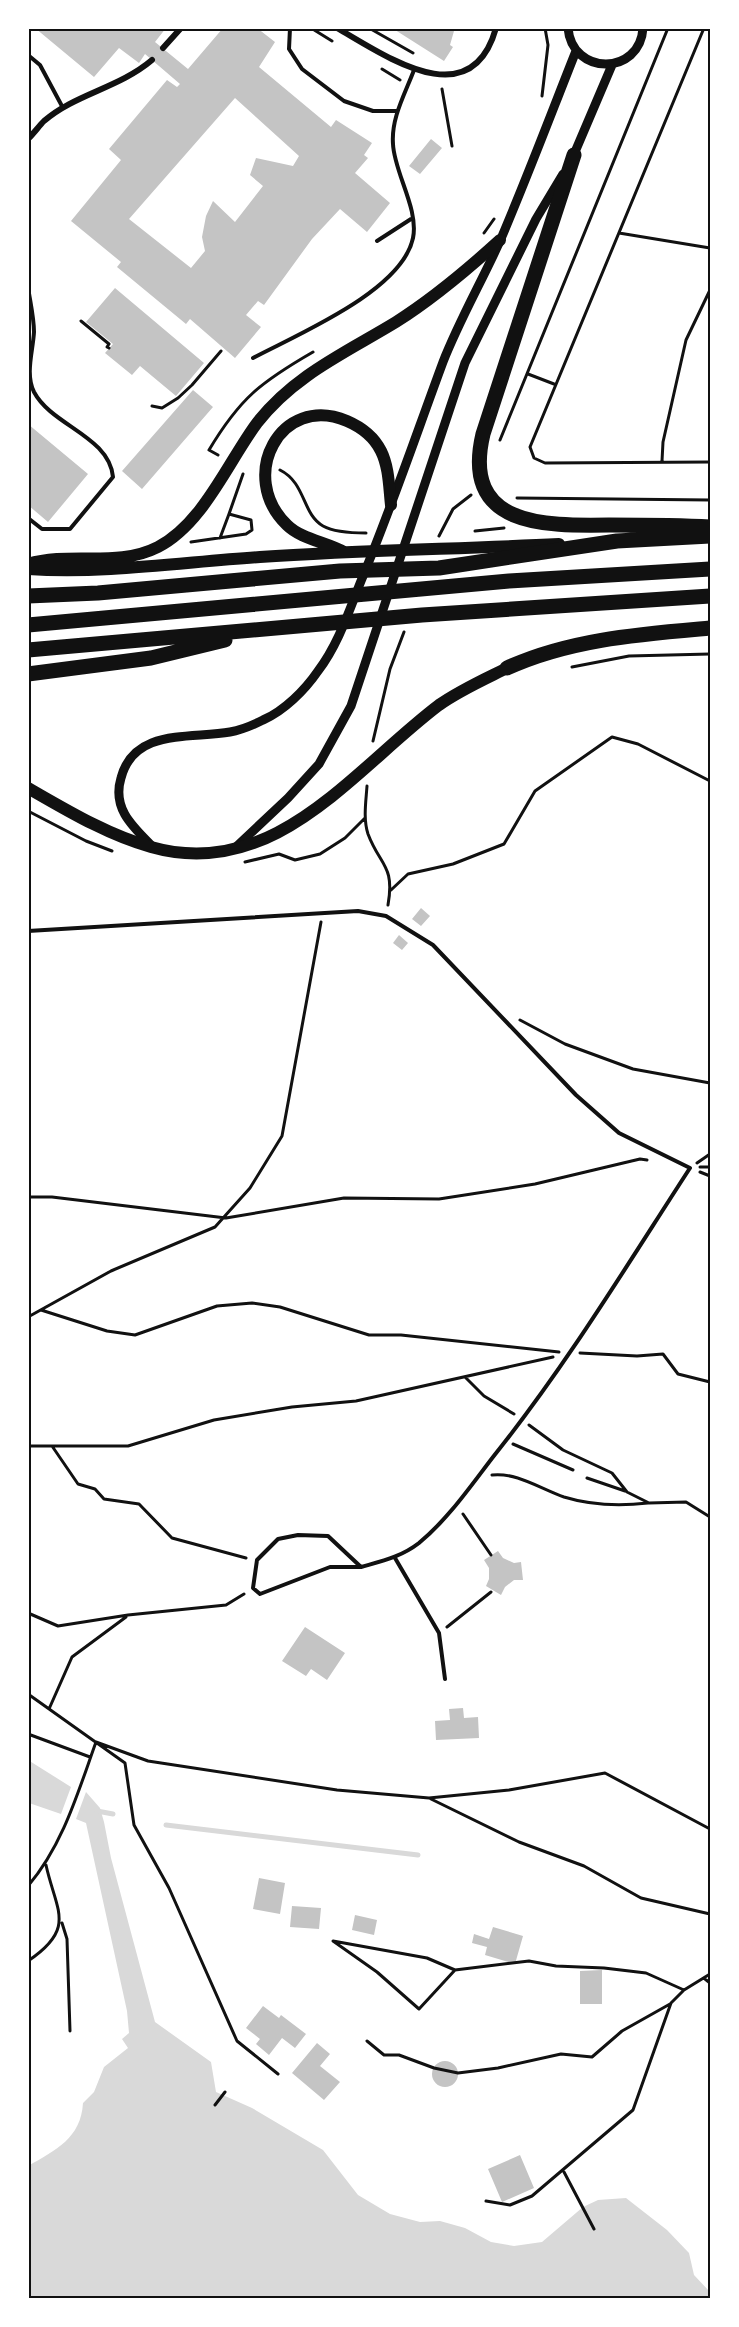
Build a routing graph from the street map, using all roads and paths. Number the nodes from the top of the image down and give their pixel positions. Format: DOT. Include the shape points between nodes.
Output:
graph roads {
  1 [pos="181,28"];
  2 [pos="290,28"];
  3 [pos="337,28"];
  4 [pos="369,28"];
  5 [pos="496,28"];
  6 [pos="568,28"];
  7 [pos="643,28"];
  8 [pos="668,28"];
  9 [pos="704,28"];
  10 [pos="163,48"];
  11 [pos="576,51"];
  12 [pos="28,55"];
  13 [pos="421,58"];
  14 [pos="152,60"];
  15 [pos="612,65"];
  16 [pos="414,70"];
  17 [pos="442,89"];
  18 [pos="63,108"];
  19 [pos="397,111"];
  20 [pos="29,136"];
  21 [pos="452,146"];
  22 [pos="574,155"];
  23 [pos="411,219"];
  24 [pos="619,233"];
  25 [pos="500,240"];
  26 [pos="377,241"];
  27 [pos="711,248"];
  28 [pos="28,287"];
  29 [pos="711,290"];
  30 [pos="81,321"];
  31 [pos="102,346"];
  32 [pos="221,351"];
  33 [pos="253,358"];
  34 [pos="528,374"];
  35 [pos="30,381"];
  36 [pos="554,384"];
  37 [pos="152,406"];
  38 [pos="496,450"];
  39 [pos="662,461"];
  40 [pos="711,462"];
  41 [pos="275,467"];
  42 [pos="244,472"];
  43 [pos="513,498"];
  44 [pos="525,498"];
  45 [pos="711,500"];
  46 [pos="391,505"];
  47 [pos="521,508"];
  48 [pos="229,514"];
  49 [pos="28,518"];
  50 [pos="514,527"];
  51 [pos="711,527"];
  52 [pos="471,531"];
  53 [pos="352,532"];
  54 [pos="711,537"];
  55 [pos="220,538"];
  56 [pos="617,541"];
  57 [pos="191,542"];
  58 [pos="345,552"];
  59 [pos="28,567"];
  60 [pos="711,569"];
  61 [pos="28,596"];
  62 [pos="711,596"];
  63 [pos="28,625"];
  64 [pos="711,628"];
  65 [pos="275,629"];
  66 [pos="28,650"];
  67 [pos="711,654"];
  68 [pos="572,667"];
  69 [pos="507,668"];
  70 [pos="28,674"];
  71 [pos="711,781"];
  72 [pos="366,788"];
  73 [pos="28,789"];
  74 [pos="154,848"];
  75 [pos="234,849"];
  76 [pos="391,890"];
  77 [pos="323,914"];
  78 [pos="386,916"];
  79 [pos="28,932"];
  80 [pos="516,1017"];
  81 [pos="711,1083"];
  82 [pos="711,1154"];
  83 [pos="650,1161"];
  84 [pos="690,1168"];
  85 [pos="28,1197"];
  86 [pos="226,1218"];
  87 [pos="41,1310"];
  88 [pos="28,1317"];
  89 [pos="570,1353"];
  90 [pos="465,1377"];
  91 [pos="711,1382"];
  92 [pos="522,1419"];
  93 [pos="507,1441"];
  94 [pos="28,1446"];
  95 [pos="52,1446"];
  96 [pos="573,1470"];
  97 [pos="478,1476"];
  98 [pos="587,1478"];
  99 [pos="627,1492"];
  100 [pos="649,1503"];
  101 [pos="454,1507"];
  102 [pos="711,1517"];
  103 [pos="491,1555"];
  104 [pos="395,1558"];
  105 [pos="257,1560"];
  106 [pos="361,1567"];
  107 [pos="253,1588"];
  108 [pos="491,1592"];
  109 [pos="28,1613"];
  110 [pos="128,1615"];
  111 [pos="438,1633"];
  112 [pos="445,1679"];
  113 [pos="28,1694"];
  114 [pos="49,1709"];
  115 [pos="28,1734"];
  116 [pos="96,1742"];
  117 [pos="90,1757"];
  118 [pos="429,1798"];
  119 [pos="711,1829"];
  120 [pos="46,1865"];
  121 [pos="28,1886"];
  122 [pos="711,1914"];
  123 [pos="62,1921"];
  124 [pos="28,1961"];
  125 [pos="454,1970"];
  126 [pos="711,1974"];
  127 [pos="705,1979"];
  128 [pos="711,1983"];
  129 [pos="684,1990"];
  130 [pos="671,2003"];
  131 [pos="70,2031"];
  132 [pos="367,2041"];
  133 [pos="278,2074"];
  134 [pos="225,2092"];
  135 [pos="214,2105"];
  136 [pos="564,2171"];
  137 [pos="486,2201"];
  138 [pos="594,2229"];
  1 -- 10 [label="street"];
  2 -- 19 [label="lane" via="290,49 302,69 344,101 373,111"];
  3 -- 16 [label="street"];
  4 -- 13 [label="path"];
  5 -- 16 [label="street" via="490,49 472,68 435,76"];
  6 -- 11 [label="street"];
  7 -- 15 [label="street" via="634,52"];
  8 -- 34 [label="path"];
  9 -- 24 [label="path"];
  11 -- 15 [label="street" via="588,61"];
  11 -- 25 [label="street"];
  12 -- 18 [label="lane" via="40,65"];
  14 -- 18 [label="street" via="134,75"];
  15 -- 22 [label="street"];
  16 -- 19 [label="lane"];
  17 -- 21 [label="path"];
  18 -- 20 [label="street"];
  19 -- 23 [label="lane" via="393,146"];
  22 -- 51 [label="highway" via="483,434 480,471 486,490 505,512 531,522"];
  22 -- 75 [label="street" via="536,219 465,363 351,706 319,764"];
  23 -- 26 [label="lane"];
  23 -- 33 [label="lane" via="413,237 405,258 383,285"];
  24 -- 27 [label="path"];
  24 -- 36 [label="path"];
  25 -- 46 [label="street" via="444,359"];
  25 -- 59 [label="main road" via="451,284 292,387 258,422 209,497 172,538 130,556 43,560"];
  28 -- 35 [label="lane" via="34,330"];
  29 -- 39 [label="path" via="686,340"];
  30 -- 31 [label="path" via="109,344 105,349"];
  32 -- 37 [label="path" via="178,398 162,408"];
  34 -- 36 [label="path"];
  34 -- 38 [label="path"];
  35 -- 49 [label="lane" via="34,392 55,415 102,451 112,464 113,477 70,529 42,529"];
  36 -- 39 [label="path" via="530,447 534,458 545,463"];
  39 -- 40 [label="path"];
  41 -- 53 [label="path" via="300,486 311,513 323,526"];
  42 -- 48 [label="path"];
  43 -- 44 [label="path"];
  44 -- 45 [label="path"];
  44 -- 47 [label="path"];
  46 -- 58 [label="main road" via="381,452 363,429 324,415 303,418 281,433 265,467 265,487 271,506 293,530"];
  46 -- 74 [label="street" via="339,633 319,671 294,699 265,719 232,732 148,743 124,766 119,786 123,812"];
  48 -- 55 [label="path"];
  48 -- 55 [label="path" via="251,520 253,528 249,533"];
  50 -- 52 [label="path"];
  54 -- 56 [label="highway"];
  55 -- 57 [label="path"];
  56 -- 58 [label="main road"];
  56 -- 61 [label="highway" via="439,568 340,571"];
  58 -- 59 [label="main road" via="61,571"];
  60 -- 63 [label="highway" via="329,596"];
  62 -- 65 [label="highway"];
  64 -- 69 [label="highway" via="617,638 550,651"];
  65 -- 66 [label="highway"];
  65 -- 70 [label="highway" via="151,658"];
  67 -- 68 [label="path" via="629,657"];
  69 -- 75 [label="main road" via="441,704 326,802 285,831"];
  71 -- 76 [label="path" via="638,744 612,737 535,790 504,844 453,864 408,874"];
  72 -- 76 [label="path" via="368,834 388,868"];
  73 -- 74 [label="main road" via="114,835"];
  74 -- 75 [label="main road" via="202,854"];
  76 -- 78 [label="path"];
  77 -- 78 [label="lane" via="358,910"];
  77 -- 79 [label="lane"];
  77 -- 86 [label="path" via="282,1136"];
  78 -- 84 [label="lane" via="433,945 576,1095 619,1133"];
  80 -- 81 [label="path" via="566,1044 633,1069"];
  82 -- 84 [label="path"];
  83 -- 86 [label="path" via="640,1159 535,1184 439,1199 344,1198"];
  84 -- 89 [label="lane"];
  85 -- 86 [label="path"];
  86 -- 87 [label="path" via="215,1227 111,1271"];
  87 -- 88 [label="path"];
  87 -- 89 [label="path" via="107,1331 135,1335 217,1306 252,1303 280,1307 369,1335"];
  89 -- 90 [label="path"];
  89 -- 91 [label="path" via="663,1354 678,1374"];
  89 -- 92 [label="lane"];
  90 -- 92 [label="path" via="484,1396"];
  90 -- 95 [label="path" via="356,1401 214,1420 128,1446"];
  92 -- 93 [label="lane"];
  92 -- 99 [label="path" via="563,1450 612,1473"];
  93 -- 96 [label="path"];
  93 -- 97 [label="lane"];
  94 -- 95 [label="path"];
  95 -- 105 [label="path" via="78,1484 95,1489 104,1499 139,1504 171,1538"];
  97 -- 100 [label="path" via="504,1473 566,1497 599,1503"];
  97 -- 101 [label="lane"];
  98 -- 99 [label="path"];
  99 -- 100 [label="path"];
  100 -- 102 [label="path" via="686,1502"];
  101 -- 103 [label="path" via="462,1512"];
  101 -- 104 [label="lane" via="419,1542"];
  104 -- 106 [label="lane"];
  104 -- 111 [label="lane"];
  105 -- 106 [label="lane" via="278,1539 298,1534 328,1536"];
  105 -- 107 [label="lane"];
  106 -- 107 [label="lane" via="330,1567 260,1594"];
  107 -- 110 [label="path" via="226,1605"];
  108 -- 111 [label="path"];
  109 -- 110 [label="path" via="58,1626"];
  110 -- 114 [label="path" via="72,1658"];
  111 -- 112 [label="lane"];
  113 -- 114 [label="path"];
  114 -- 116 [label="path"];
  115 -- 117 [label="path"];
  116 -- 117 [label="path"];
  116 -- 118 [label="path" via="148,1761 337,1790"];
  116 -- 133 [label="path" via="125,1763 134,1825 169,1888 237,2041"];
  117 -- 120 [label="path" via="69,1817"];
  118 -- 119 [label="path" via="509,1790 605,1773"];
  118 -- 122 [label="path" via="519,1842 584,1866 641,1898"];
  120 -- 121 [label="path"];
  120 -- 123 [label="path"];
  123 -- 124 [label="path" via="51,1944"];
  123 -- 131 [label="path" via="67,1939"];
  125 -- 125 [label="path" via="427,1958 333,1941 419,2009"];
  125 -- 129 [label="path" via="529,1961 646,1973"];
  126 -- 127 [label="path"];
  127 -- 128 [label="path"];
  127 -- 129 [label="path"];
  129 -- 130 [label="path"];
  130 -- 132 [label="path" via="621,2031 592,2057 561,2054 458,2073 399,2055 384,2055"];
  130 -- 136 [label="path" via="633,2110"];
  134 -- 135 [label="path"];
  136 -- 137 [label="path" via="532,2196 510,2205"];
  136 -- 138 [label="path"];
}
